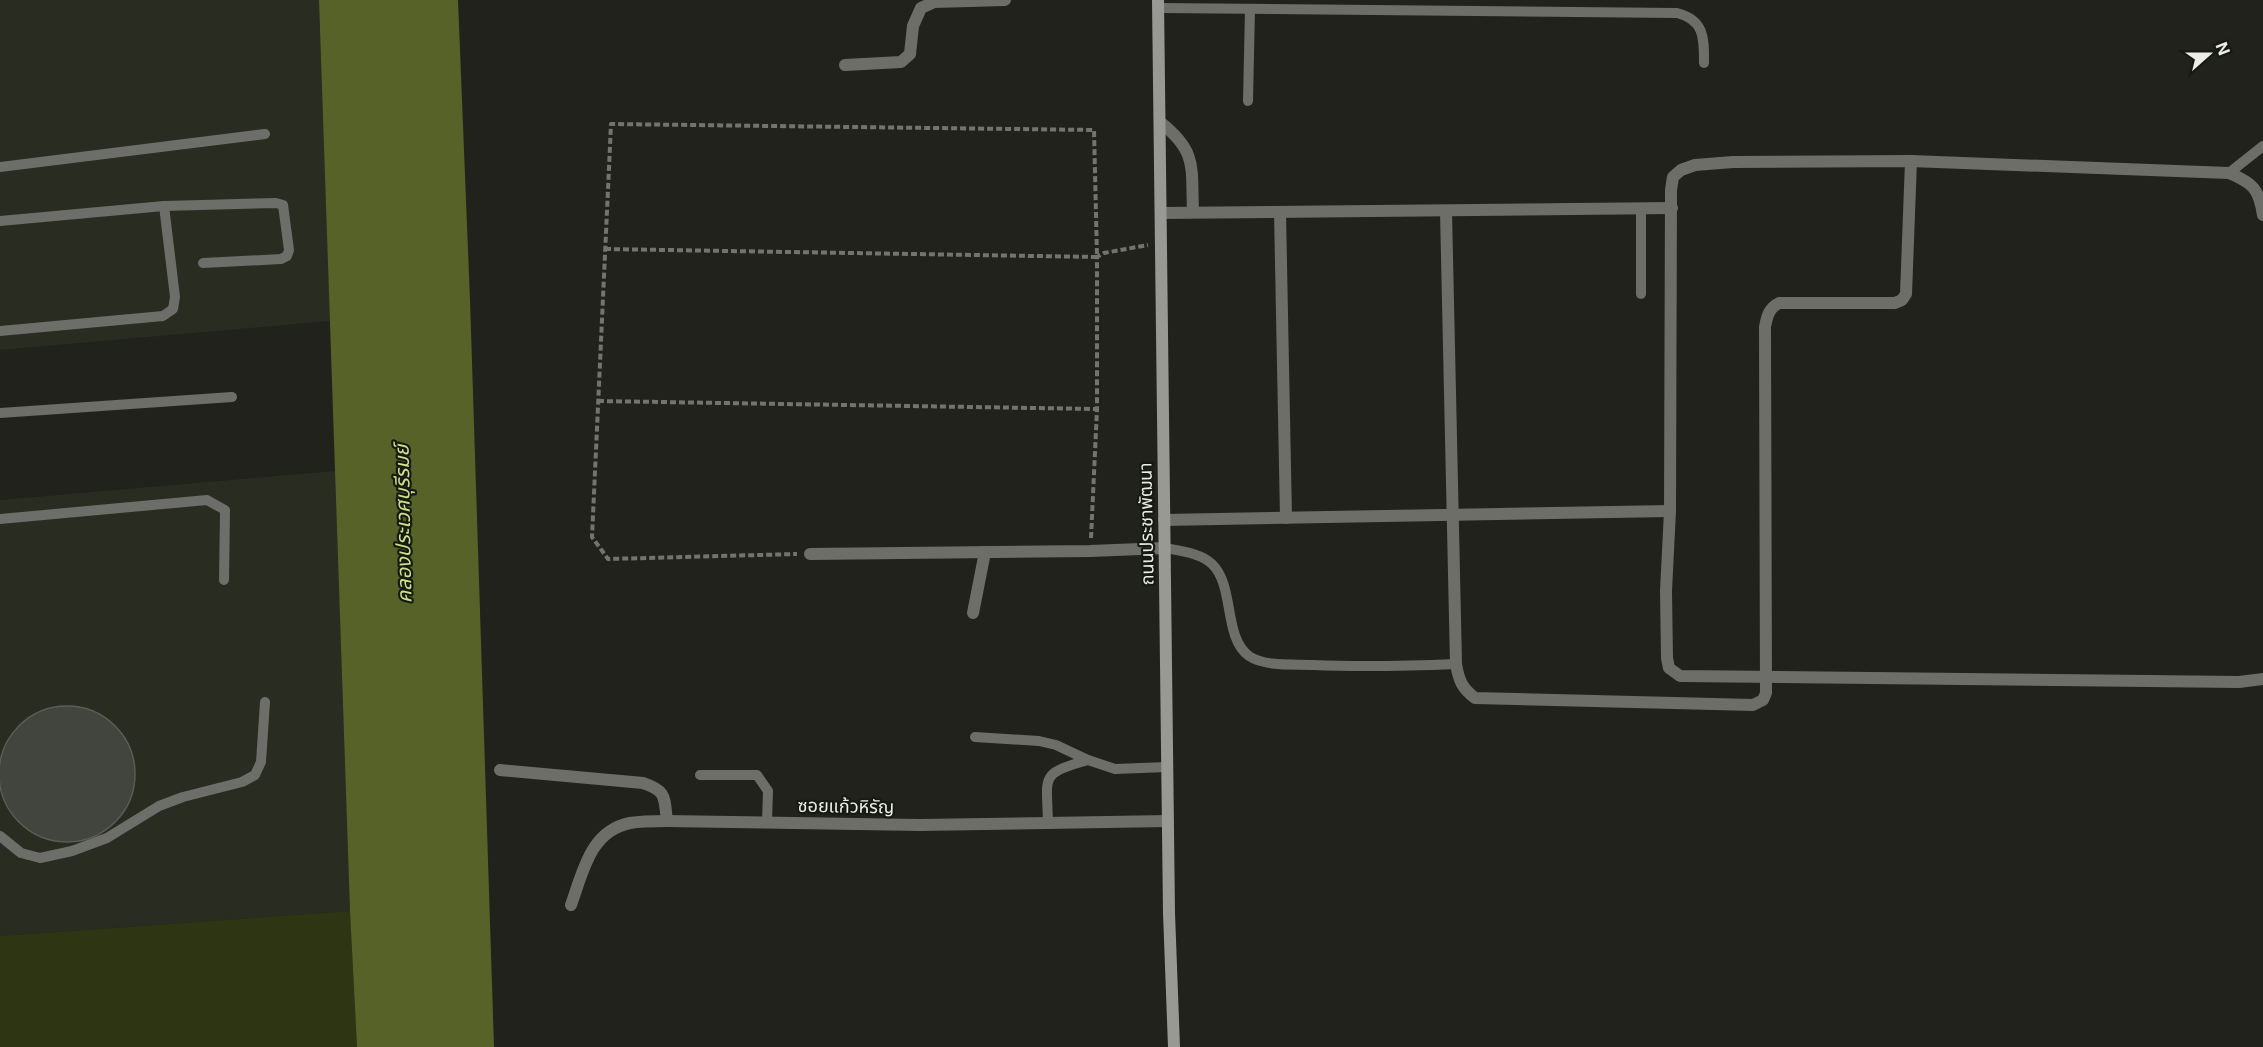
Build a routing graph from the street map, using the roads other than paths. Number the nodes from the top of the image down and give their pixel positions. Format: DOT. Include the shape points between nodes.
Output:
graph roads {
  1 [pos="1005,0"];
  2 [pos="1158,4"];
  3 [pos="1250,9"];
  4 [pos="1704,63"];
  5 [pos="845,65"];
  6 [pos="1248,101"];
  7 [pos="1160,122"];
  8 [pos="265,134"];
  9 [pos="2263,146"];
  10 [pos="1911,161"];
  11 [pos="0,167"];
  12 [pos="2229,173"];
  13 [pos="164,206"];
  14 [pos="1641,208"];
  15 [pos="1672,208"];
  16 [pos="1193,211"];
  17 [pos="1446,211"];
  18 [pos="1280,212"];
  19 [pos="1161,213"];
  20 [pos="2263,214"];
  21 [pos="0,221"];
  22 [pos="203,263"];
  23 [pos="1641,294"];
  24 [pos="0,331"];
  25 [pos="232,398"];
  26 [pos="0,413"];
  27 [pos="1670,511"];
  28 [pos="1452,515"];
  29 [pos="1286,518"];
  30 [pos="0,519"];
  31 [pos="1164,520"];
  32 [pos="1165,548"];
  33 [pos="985,552"];
  34 [pos="810,554"];
  35 [pos="224,580"];
  36 [pos="973,613"];
  37 [pos="1456,664"];
  38 [pos="1766,678"];
  39 [pos="2263,679"];
  40 [pos="265,702"];
  41 [pos="975,737"];
  42 [pos="1088,760"];
  43 [pos="1167,767"];
  44 [pos="500,770"];
  45 [pos="700,775"];
  46 [pos="667,820"];
  47 [pos="1168,821"];
  48 [pos="767,822"];
  49 [pos="1048,823"];
  50 [pos="0,837"];
  51 [pos="571,905"];
  52 [pos="1174,1047"];
  1 -- 5 [label="street" via="934,3 921,8 913,26 910,54 901,62"];
  2 -- 3 [label="lane"];
  2 -- 7 [label="street, ถนนประชาพัฒนา"];
  3 -- 4 [label="lane" via="1677,13 1687,16 1701,31"];
  3 -- 6 [label="lane"];
  7 -- 16 [label="street" via="1176,134 1191,160"];
  7 -- 19 [label="street, ถนนประชาพัฒนา"];
  8 -- 11 [label="lane"];
  9 -- 12 [label="lane"];
  10 -- 12 [label="street"];
  10 -- 15 [label="street" via="1695,165 1673,177"];
  10 -- 38 [label="street" via="1906,294 1902,300 1779,303 1767,315"];
  12 -- 20 [label="street" via="2253,186"];
  13 -- 21 [label="lane"];
  13 -- 22 [label="lane" via="283,205 287,256"];
  13 -- 24 [label="lane" via="175,297 173,309 163,316"];
  14 -- 15 [label="street"];
  14 -- 17 [label="street"];
  14 -- 23 [label="lane"];
  15 -- 27 [label="street"];
  16 -- 18 [label="street"];
  16 -- 19 [label="street"];
  17 -- 18 [label="street"];
  17 -- 28 [label="street"];
  18 -- 29 [label="street"];
  19 -- 31 [label="street, ถนนประชาพัฒนา"];
  25 -- 26 [label="lane"];
  27 -- 28 [label="street"];
  27 -- 38 [label="street" via="1666,591 1669,668 1680,676"];
  28 -- 29 [label="street"];
  28 -- 37 [label="street"];
  29 -- 31 [label="street"];
  30 -- 35 [label="lane" via="207,500 225,510"];
  31 -- 32 [label="street, ถนนประชาพัฒนา"];
  32 -- 33 [label="street"];
  32 -- 37 [label="lane" via="1201,556 1213,564 1225,587 1236,640 1250,656 1272,664 1385,668"];
  32 -- 43 [label="street, ถนนประชาพัฒนา"];
  33 -- 34 [label="street"];
  33 -- 36 [label="street"];
  37 -- 38 [label="street" via="1464,690 1475,698 1753,705 1763,700"];
  38 -- 39 [label="street" via="2239,682"];
  40 -- 50 [label="lane" via="261,762 255,774 242,782 159,806 107,838 72,851 40,858 21,853"];
  41 -- 42 [label="lane" via="1039,741"];
  42 -- 43 [label="lane" via="1115,769"];
  42 -- 49 [label="lane" via="1051,773 1047,781"];
  43 -- 47 [label="street, ถนนประชาพัฒนา"];
  44 -- 46 [label="street" via="643,783 659,789"];
  45 -- 48 [label="lane" via="758,775 768,791"];
  46 -- 48 [label="street, ซอยแก้วหิรัญ"];
  46 -- 51 [label="street, ซอยแก้วหิรัญ" via="630,823 607,832 589,856"];
  47 -- 49 [label="street, ซอยแก้วหิรัญ"];
  47 -- 52 [label="street, ถนนประชาพัฒนา"];
  48 -- 49 [label="street, ซอยแก้วหิรัญ"];
}
